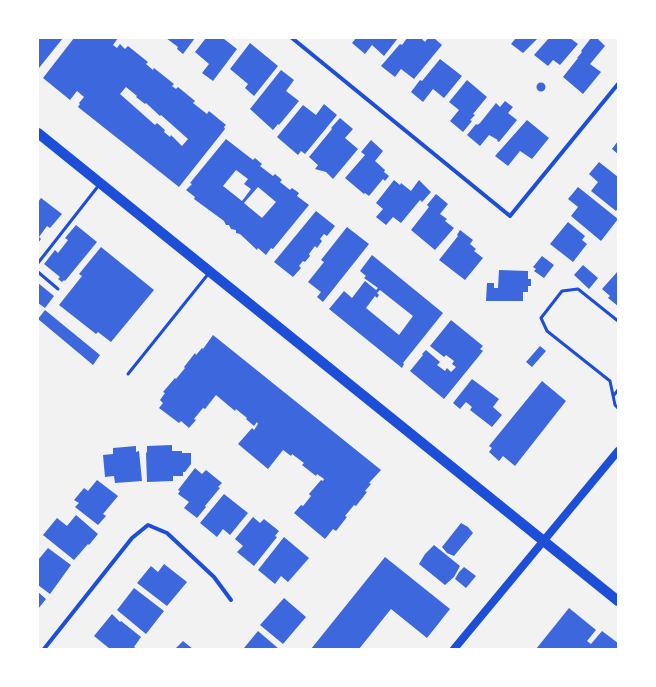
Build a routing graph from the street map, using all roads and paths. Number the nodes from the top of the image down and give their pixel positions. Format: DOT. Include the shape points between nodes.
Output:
graph roads {
  1 [pos="292,38"];
  2 [pos="618,84"];
  3 [pos="38,133"];
  4 [pos="100,183"];
  5 [pos="38,263"];
  6 [pos="38,272"];
  7 [pos="210,272"];
  8 [pos="58,289"];
  9 [pos="618,321"];
  10 [pos="128,374"];
  11 [pos="618,390"];
  12 [pos="614,395"];
  13 [pos="618,408"];
  14 [pos="618,451"];
  15 [pos="544,542"];
  16 [pos="231,600"];
  17 [pos="618,601"];
  18 [pos="44,649"];
  19 [pos="454,649"];
  1 -- 2 [label="street" via="510,216"];
  3 -- 4 [label="main road"];
  4 -- 5 [label="lane"];
  4 -- 7 [label="main road"];
  6 -- 8 [label="lane"];
  7 -- 10 [label="lane"];
  7 -- 15 [label="main road"];
  9 -- 12 [label="lane" via="578,289 562,291 541,318 547,331 610,381"];
  11 -- 12 [label="lane"];
  12 -- 13 [label="lane"];
  14 -- 15 [label="main road"];
  15 -- 17 [label="main road"];
  15 -- 19 [label="main road"];
  16 -- 18 [label="street" via="214,577 167,533 148,525 132,538"];
}
